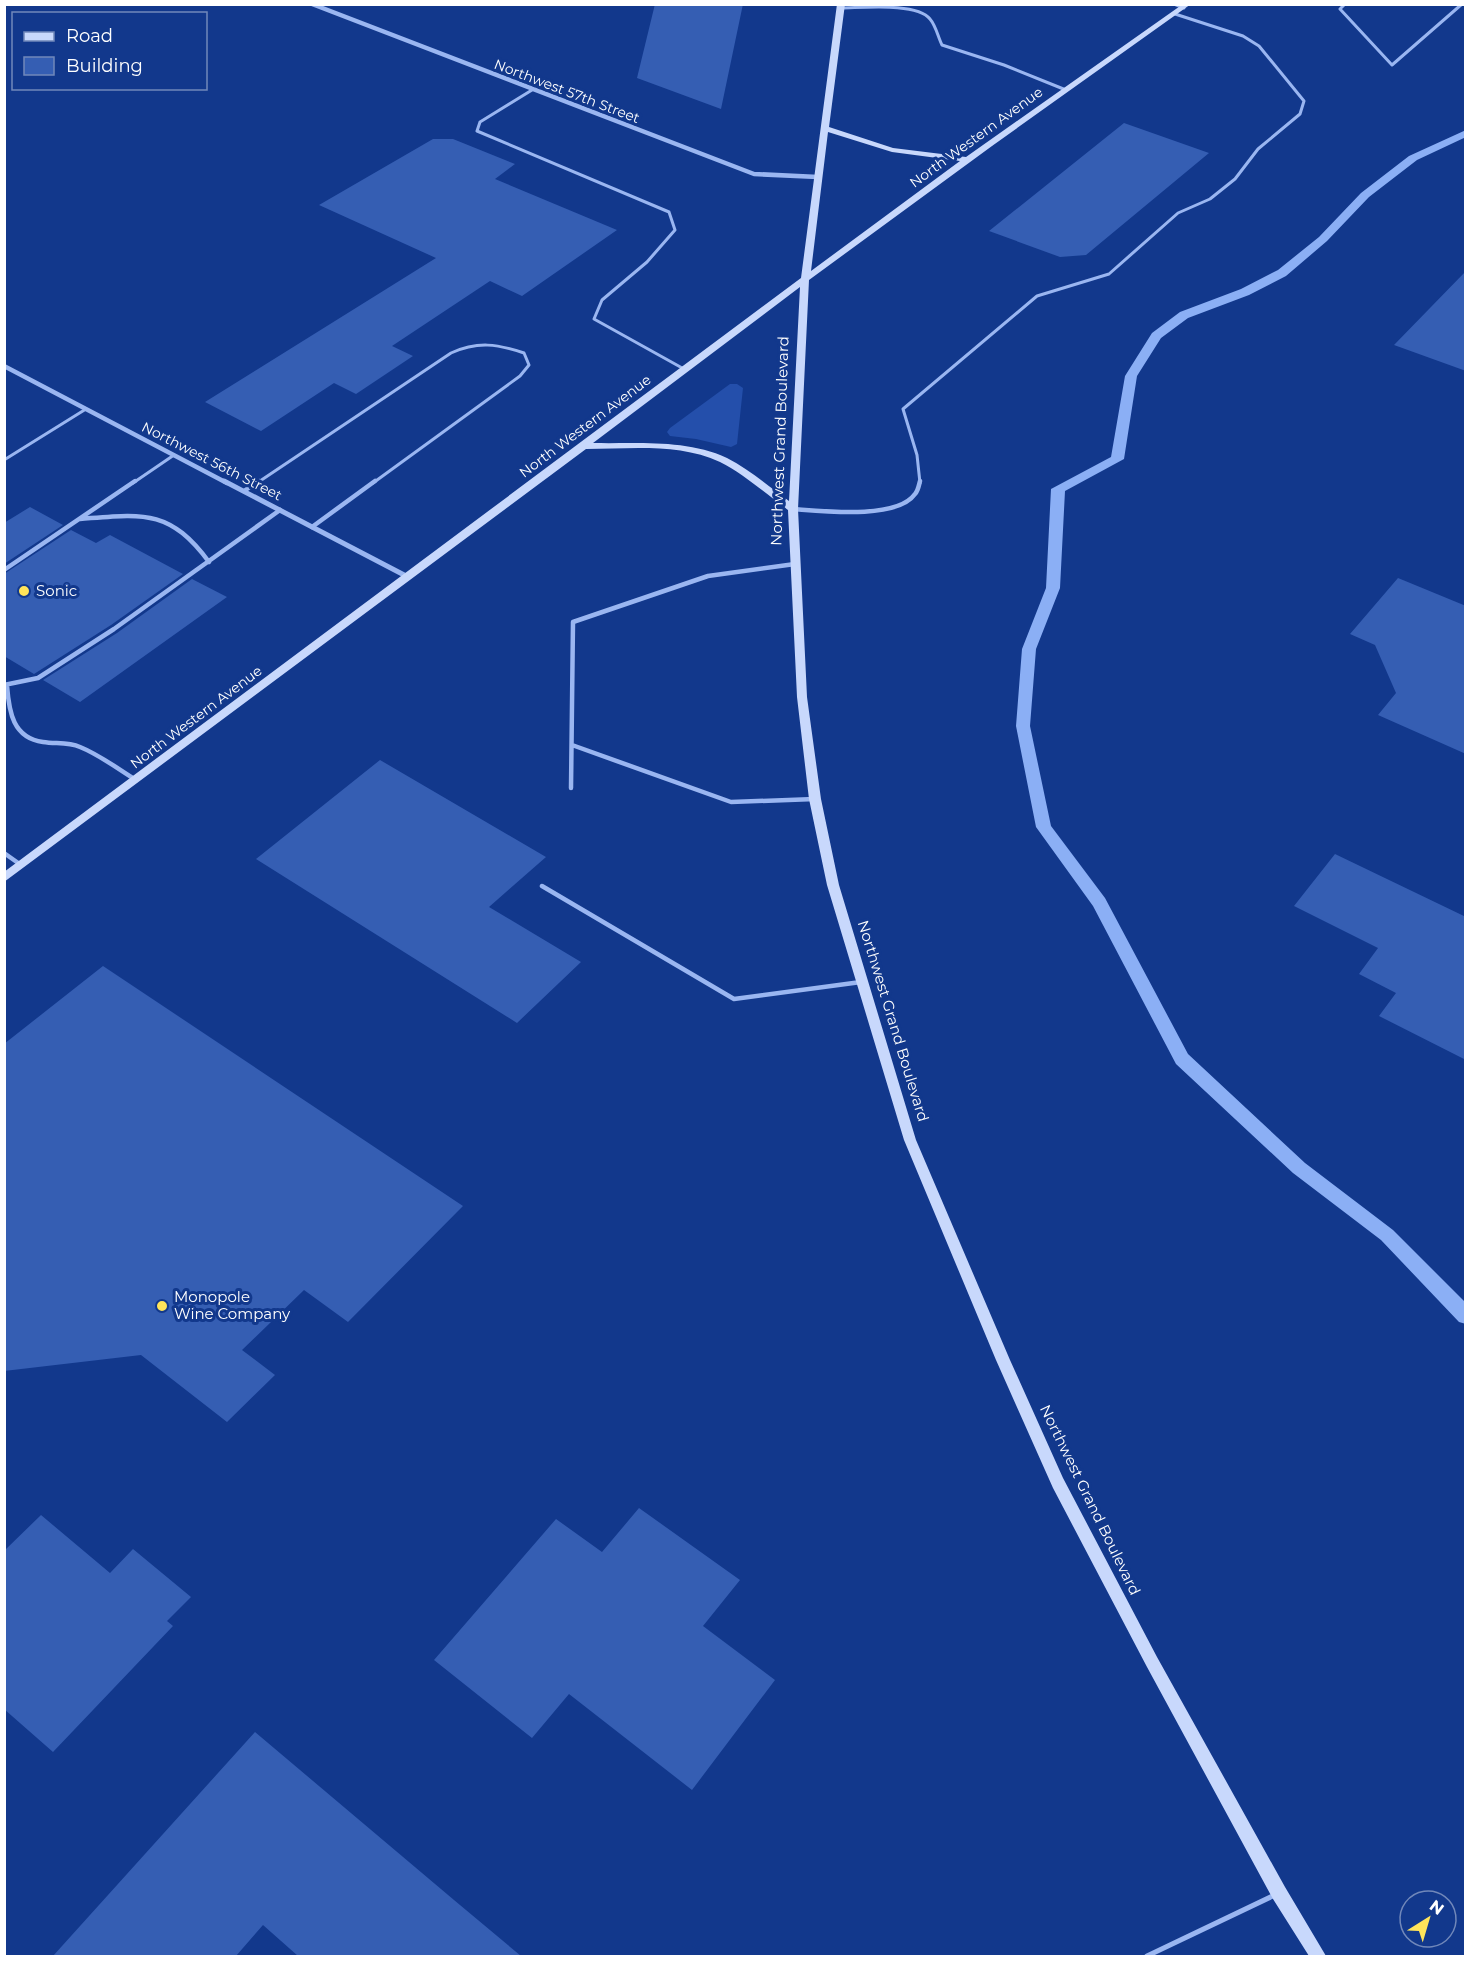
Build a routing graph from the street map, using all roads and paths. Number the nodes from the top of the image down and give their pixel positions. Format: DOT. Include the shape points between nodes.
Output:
graph roads {
  1 [pos="312,4"];
  2 [pos="1174,4"];
  3 [pos="1345,4"];
  4 [pos="1462,4"];
  5 [pos="841,6"];
  6 [pos="1186,6"];
  7 [pos="1175,14"];
  8 [pos="532,90"];
  9 [pos="1066,90"];
  10 [pos="826,129"];
  11 [pos="968,160"];
  12 [pos="818,177"];
  13 [pos="805,281"];
  14 [pos="4,366"];
  15 [pos="684,369"];
  16 [pos="86,409"];
  17 [pos="584,446"];
  18 [pos="174,455"];
  19 [pos="4,460"];
  20 [pos="244,491"];
  21 [pos="793,509"];
  22 [pos="280,510"];
  23 [pos="80,519"];
  24 [pos="312,527"];
  25 [pos="209,562"];
  26 [pos="795,564"];
  27 [pos="4,570"];
  28 [pos="408,577"];
  29 [pos="6,686"];
  30 [pos="573,745"];
  31 [pos="136,780"];
  32 [pos="571,788"];
  33 [pos="815,799"];
  34 [pos="4,853"];
  35 [pos="21,866"];
  36 [pos="4,878"];
  37 [pos="542,886"];
  38 [pos="861,982"];
  39 [pos="1279,1893"];
  40 [pos="1147,1956"];
  41 [pos="1318,1956"];
  1 -- 8 [label="street, Northwest 57th Street"];
  2 -- 6 [label="lane"];
  3 -- 4 [label="lane" via="1340,9 1392,65"];
  5 -- 9 [label="lane" via="925,14 942,45 1004,64"];
  5 -- 10 [label="main road, Northwest Grand Boulevard"];
  6 -- 7 [label="main road, North Western Avenue"];
  7 -- 9 [label="main road, North Western Avenue"];
  7 -- 21 [label="lane" via="1243,36 1259,46 1304,101 1300,114 1258,148 1235,179 1210,200 1178,213 1109,274 1037,296 903,409 914,440 921,482 916,494 903,506 870,511"];
  8 -- 12 [label="street, Northwest 57th Street" via="754,174"];
  8 -- 15 [label="lane" via="480,122 477,131 669,212 675,230 647,262 602,300 594,319"];
  9 -- 11 [label="main road, North Western Avenue"];
  10 -- 11 [label="main road" via="892,150"];
  10 -- 12 [label="main road, Northwest Grand Boulevard"];
  11 -- 13 [label="main road, North Western Avenue"];
  12 -- 13 [label="main road, Northwest Grand Boulevard"];
  13 -- 15 [label="main road, North Western Avenue"];
  13 -- 21 [label="main road, Northwest Grand Boulevard"];
  14 -- 16 [label="street, Northwest 56th Street"];
  15 -- 17 [label="main road, North Western Avenue"];
  16 -- 18 [label="street, Northwest 56th Street"];
  16 -- 19 [label="lane"];
  17 -- 21 [label="main road" via="673,448 704,454 724,461"];
  17 -- 28 [label="main road, North Western Avenue"];
  18 -- 20 [label="street, Northwest 56th Street"];
  18 -- 23 [label="lane"];
  20 -- 22 [label="street, Northwest 56th Street"];
  20 -- 24 [label="lane" via="471,343 499,344 524,352 529,365 520,376"];
  21 -- 26 [label="main road, Northwest Grand Boulevard"];
  22 -- 24 [label="street, Northwest 56th Street"];
  22 -- 25 [label="lane"];
  23 -- 25 [label="lane" via="131,515 176,525 195,540"];
  23 -- 27 [label="lane"];
  24 -- 28 [label="street, Northwest 56th Street"];
  25 -- 29 [label="lane" via="58,666 38,678"];
  26 -- 30 [label="lane" via="708,576 573,622"];
  26 -- 33 [label="main road, Northwest Grand Boulevard" via="802,697"];
  28 -- 31 [label="main road, North Western Avenue"];
  29 -- 31 [label="lane" via="9,714 16,728 41,742 81,748"];
  30 -- 32 [label="lane"];
  30 -- 33 [label="lane" via="731,802"];
  31 -- 35 [label="main road, North Western Avenue"];
  33 -- 38 [label="main road, Northwest Grand Boulevard" via="833,885"];
  34 -- 35 [label="lane"];
  35 -- 36 [label="main road, North Western Avenue"];
  37 -- 38 [label="lane" via="734,999"];
  38 -- 39 [label="main road, Northwest Grand Boulevard" via="910,1140 1058,1483"];
  39 -- 40 [label="lane"];
  39 -- 41 [label="main road, Northwest Grand Boulevard"];
}
